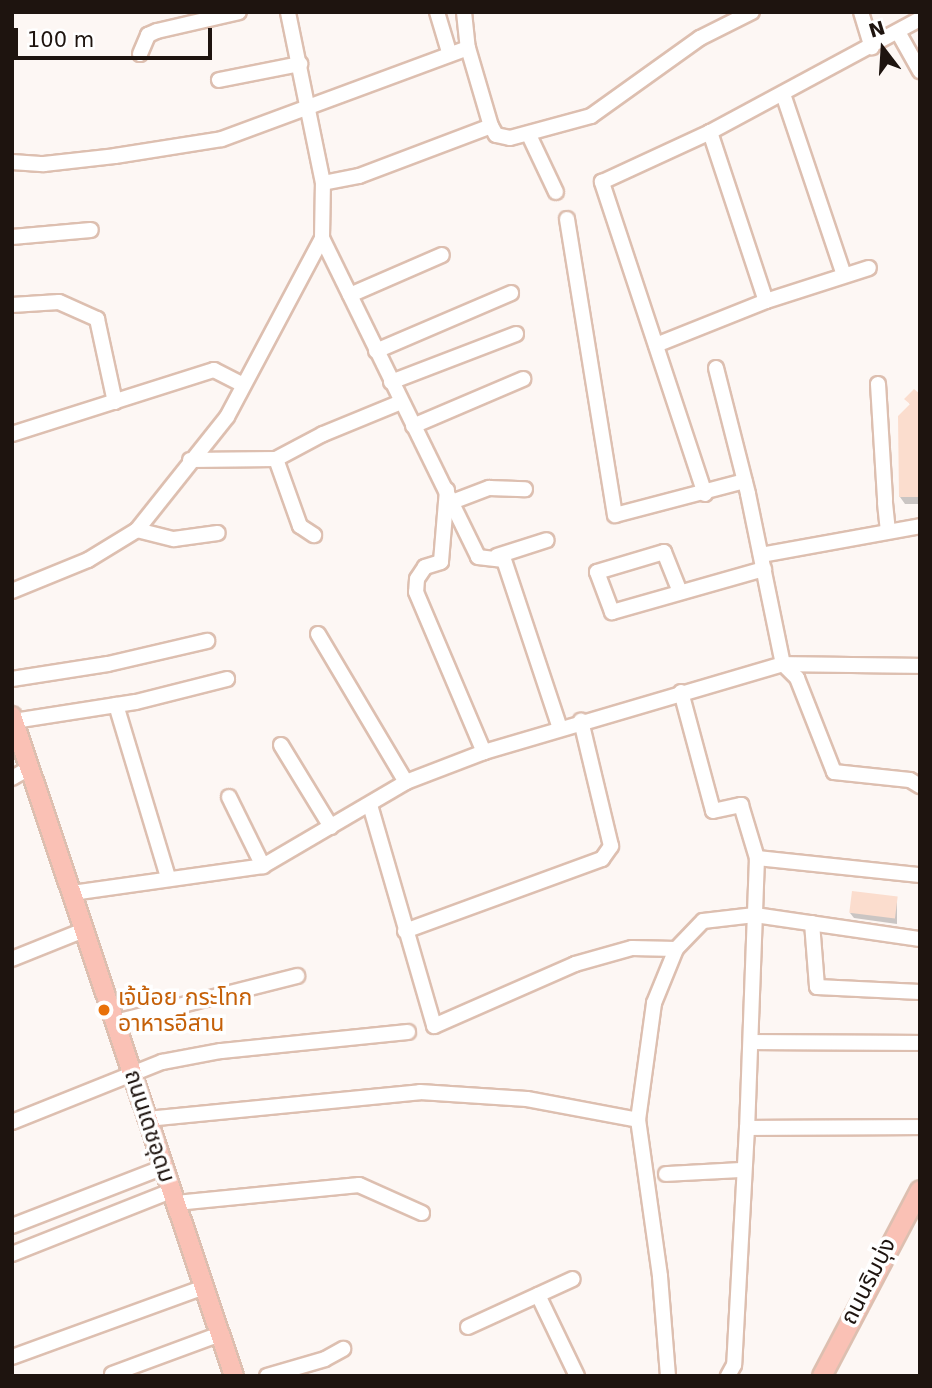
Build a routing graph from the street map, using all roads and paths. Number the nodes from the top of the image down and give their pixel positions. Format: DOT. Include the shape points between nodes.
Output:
graph roads {
  1 [pos="239,12"];
  2 [pos="288,12"];
  3 [pos="437,12"];
  4 [pos="464,12"];
  5 [pos="752,12"];
  6 [pos="861,12"];
  7 [pos="920,19"];
  8 [pos="898,32"];
  9 [pos="872,47"];
  10 [pos="468,48"];
  11 [pos="449,52"];
  12 [pos="140,54"];
  13 [pos="300,64"];
  14 [pos="920,71"];
  15 [pos="219,80"];
  16 [pos="783,94"];
  17 [pos="308,106"];
  18 [pos="491,127"];
  19 [pos="710,132"];
  20 [pos="529,135"];
  21 [pos="12,162"];
  22 [pos="323,183"];
  23 [pos="556,192"];
  24 [pos="567,219"];
  25 [pos="91,230"];
  26 [pos="12,237"];
  27 [pos="322,238"];
  28 [pos="442,255"];
  29 [pos="869,268"];
  30 [pos="844,275"];
  31 [pos="511,293"];
  32 [pos="350,295"];
  33 [pos="766,301"];
  34 [pos="12,304"];
  35 [pos="516,334"];
  36 [pos="656,345"];
  37 [pos="376,351"];
  38 [pos="716,368"];
  39 [pos="523,379"];
  40 [pos="391,382"];
  41 [pos="878,384"];
  42 [pos="243,385"];
  43 [pos="115,402"];
  44 [pos="401,402"];
  45 [pos="413,426"];
  46 [pos="12,435"];
  47 [pos="276,459"];
  48 [pos="190,460"];
  49 [pos="745,481"];
  50 [pos="524,489"];
  51 [pos="705,494"];
  52 [pos="449,496"];
  53 [pos="920,526"];
  54 [pos="137,530"];
  55 [pos="888,530"];
  56 [pos="218,533"];
  57 [pos="314,535"];
  58 [pos="547,540"];
  59 [pos="497,556"];
  60 [pos="762,562"];
  61 [pos="12,591"];
  62 [pos="680,592"];
  63 [pos="318,634"];
  64 [pos="207,641"];
  65 [pos="783,664"];
  66 [pos="920,666"];
  67 [pos="12,679"];
  68 [pos="227,679"];
  69 [pos="681,692"];
  70 [pos="116,705"];
  71 [pos="13,718"];
  72 [pos="581,721"];
  73 [pos="560,729"];
  74 [pos="281,745"];
  75 [pos="484,752"];
  76 [pos="29,768"];
  77 [pos="12,778"];
  78 [pos="406,782"];
  79 [pos="920,786"];
  80 [pos="229,797"];
  81 [pos="370,805"];
  82 [pos="331,827"];
  83 [pos="757,858"];
  84 [pos="263,866"];
  85 [pos="920,875"];
  86 [pos="168,877"];
  87 [pos="72,893"];
  88 [pos="755,915"];
  89 [pos="812,923"];
  90 [pos="84,930"];
  91 [pos="405,931"];
  92 [pos="920,939"];
  93 [pos="676,949"];
  94 [pos="12,959"];
  95 [pos="297,976"];
  96 [pos="920,992"];
  97 [pos="115,1022"];
  98 [pos="408,1031"];
  99 [pos="752,1042"];
  100 [pos="920,1043"];
  101 [pos="132,1073"];
  102 [pos="147,1119"];
  103 [pos="639,1120"];
  104 [pos="12,1122"];
  105 [pos="920,1127"];
  106 [pos="747,1128"];
  107 [pos="164,1167"];
  108 [pos="743,1170"];
  109 [pos="666,1174"];
  110 [pos="920,1189"];
  111 [pos="174,1197"];
  112 [pos="422,1213"];
  113 [pos="12,1227"];
  114 [pos="12,1254"];
  115 [pos="573,1279"];
  116 [pos="204,1287"];
  117 [pos="538,1295"];
  118 [pos="468,1327"];
  119 [pos="220,1334"];
  120 [pos="343,1349"];
  121 [pos="12,1356"];
  122 [pos="112,1374"];
  123 [pos="234,1376"];
  124 [pos="267,1376"];
  125 [pos="577,1376"];
  126 [pos="668,1376"];
  127 [pos="728,1376"];
  128 [pos="822,1376"];
  1 -- 12 [label="street" via="157,31 148,35"];
  2 -- 13 [label="street"];
  3 -- 11 [label="street"];
  4 -- 10 [label="street"];
  5 -- 20 [label="street" via="699,38 591,116"];
  6 -- 9 [label="street"];
  7 -- 8 [label="street"];
  8 -- 9 [label="street"];
  8 -- 14 [label="street"];
  9 -- 16 [label="street"];
  10 -- 11 [label="street"];
  10 -- 18 [label="street"];
  11 -- 17 [label="street"];
  13 -- 15 [label="street"];
  13 -- 17 [label="street"];
  16 -- 19 [label="street"];
  16 -- 30 [label="street"];
  17 -- 21 [label="street" via="222,139 178,148 44,164"];
  17 -- 22 [label="street"];
  18 -- 20 [label="street" via="496,135"];
  18 -- 22 [label="street" via="359,176"];
  19 -- 33 [label="street"];
  19 -- 36 [label="street" via="602,182"];
  20 -- 23 [label="street"];
  22 -- 27 [label="street"];
  24 -- 51 [label="street" via="615,514"];
  25 -- 26 [label="street"];
  27 -- 32 [label="street"];
  27 -- 42 [label="street"];
  28 -- 32 [label="street"];
  29 -- 30 [label="street"];
  30 -- 33 [label="street"];
  31 -- 37 [label="street"];
  32 -- 37 [label="street"];
  33 -- 36 [label="street"];
  34 -- 43 [label="street" via="59,302 97,319"];
  35 -- 40 [label="street"];
  36 -- 51 [label="street"];
  37 -- 40 [label="street"];
  38 -- 49 [label="street"];
  39 -- 45 [label="street"];
  40 -- 44 [label="street"];
  41 -- 55 [label="street"];
  42 -- 43 [label="street" via="214,370"];
  42 -- 48 [label="street" via="227,417"];
  43 -- 46 [label="street"];
  44 -- 45 [label="street"];
  44 -- 47 [label="street"];
  45 -- 52 [label="street"];
  47 -- 48 [label="street"];
  47 -- 57 [label="street" via="300,526"];
  48 -- 54 [label="street"];
  49 -- 51 [label="street"];
  49 -- 60 [label="street"];
  50 -- 52 [label="street" via="489,488"];
  52 -- 59 [label="street" via="478,557"];
  52 -- 75 [label="street" via="441,562 425,568 417,579 416,592"];
  53 -- 55 [label="street"];
  54 -- 56 [label="street" via="174,539"];
  54 -- 61 [label="street" via="88,560"];
  55 -- 60 [label="street"];
  58 -- 59 [label="street"];
  59 -- 73 [label="street" via="504,560"];
  60 -- 62 [label="street"];
  60 -- 65 [label="street"];
  62 -- 62 [label="street" via="612,612 597,572 664,552"];
  63 -- 78 [label="street"];
  64 -- 67 [label="street" via="108,664"];
  65 -- 66 [label="street"];
  65 -- 69 [label="street"];
  65 -- 79 [label="street" via="797,678 834,772 910,780"];
  68 -- 70 [label="street"];
  69 -- 72 [label="street"];
  69 -- 83 [label="street" via="713,811 741,805"];
  70 -- 71 [label="street"];
  70 -- 86 [label="street"];
  71 -- 76 [label="main road, ถนนเดชอุดม"];
  72 -- 73 [label="street"];
  72 -- 91 [label="street" via="611,846 602,859"];
  73 -- 75 [label="street"];
  74 -- 82 [label="street"];
  75 -- 78 [label="street"];
  76 -- 77 [label="street"];
  76 -- 87 [label="main road, ถนนเดชอุดม"];
  78 -- 81 [label="street"];
  80 -- 84 [label="street"];
  81 -- 82 [label="street"];
  81 -- 91 [label="street"];
  82 -- 84 [label="street"];
  83 -- 85 [label="street"];
  83 -- 88 [label="street"];
  84 -- 86 [label="street"];
  86 -- 87 [label="street"];
  87 -- 90 [label="main road, ถนนเดชอุดม"];
  88 -- 89 [label="street"];
  88 -- 93 [label="street" via="703,920"];
  88 -- 99 [label="street"];
  89 -- 92 [label="street"];
  89 -- 96 [label="street" via="817,987"];
  90 -- 94 [label="street"];
  90 -- 97 [label="main road, ถนนเดชอุดม"];
  91 -- 93 [label="street" via="434,1026 575,964 632,948"];
  93 -- 103 [label="street" via="654,1003"];
  95 -- 97 [label="street"];
  97 -- 101 [label="main road, ถนนเดชอุดม"];
  98 -- 101 [label="street" via="221,1051"];
  99 -- 100 [label="street"];
  99 -- 106 [label="street"];
  101 -- 102 [label="main road, ถนนเดชอุดม"];
  101 -- 104 [label="street"];
  102 -- 103 [label="street" via="420,1093 527,1099"];
  102 -- 107 [label="main road, ถนนเดชอุดม"];
  103 -- 126 [label="street"];
  105 -- 106 [label="street"];
  106 -- 108 [label="street"];
  107 -- 111 [label="main road, ถนนเดชอุดม"];
  107 -- 113 [label="street"];
  108 -- 109 [label="street"];
  108 -- 127 [label="street" via="734,1365"];
  110 -- 128 [label="main road, ถนนริมบุ่ง"];
  111 -- 112 [label="street" via="359,1185"];
  111 -- 114 [label="street"];
  111 -- 116 [label="main road, ถนนเดชอุดม"];
  115 -- 117 [label="street"];
  116 -- 119 [label="main road, ถนนเดชอุดม"];
  116 -- 121 [label="street"];
  117 -- 118 [label="street"];
  117 -- 125 [label="street"];
  119 -- 122 [label="street"];
  119 -- 123 [label="main road, ถนนเดชอุดม"];
  120 -- 124 [label="street"];
}
